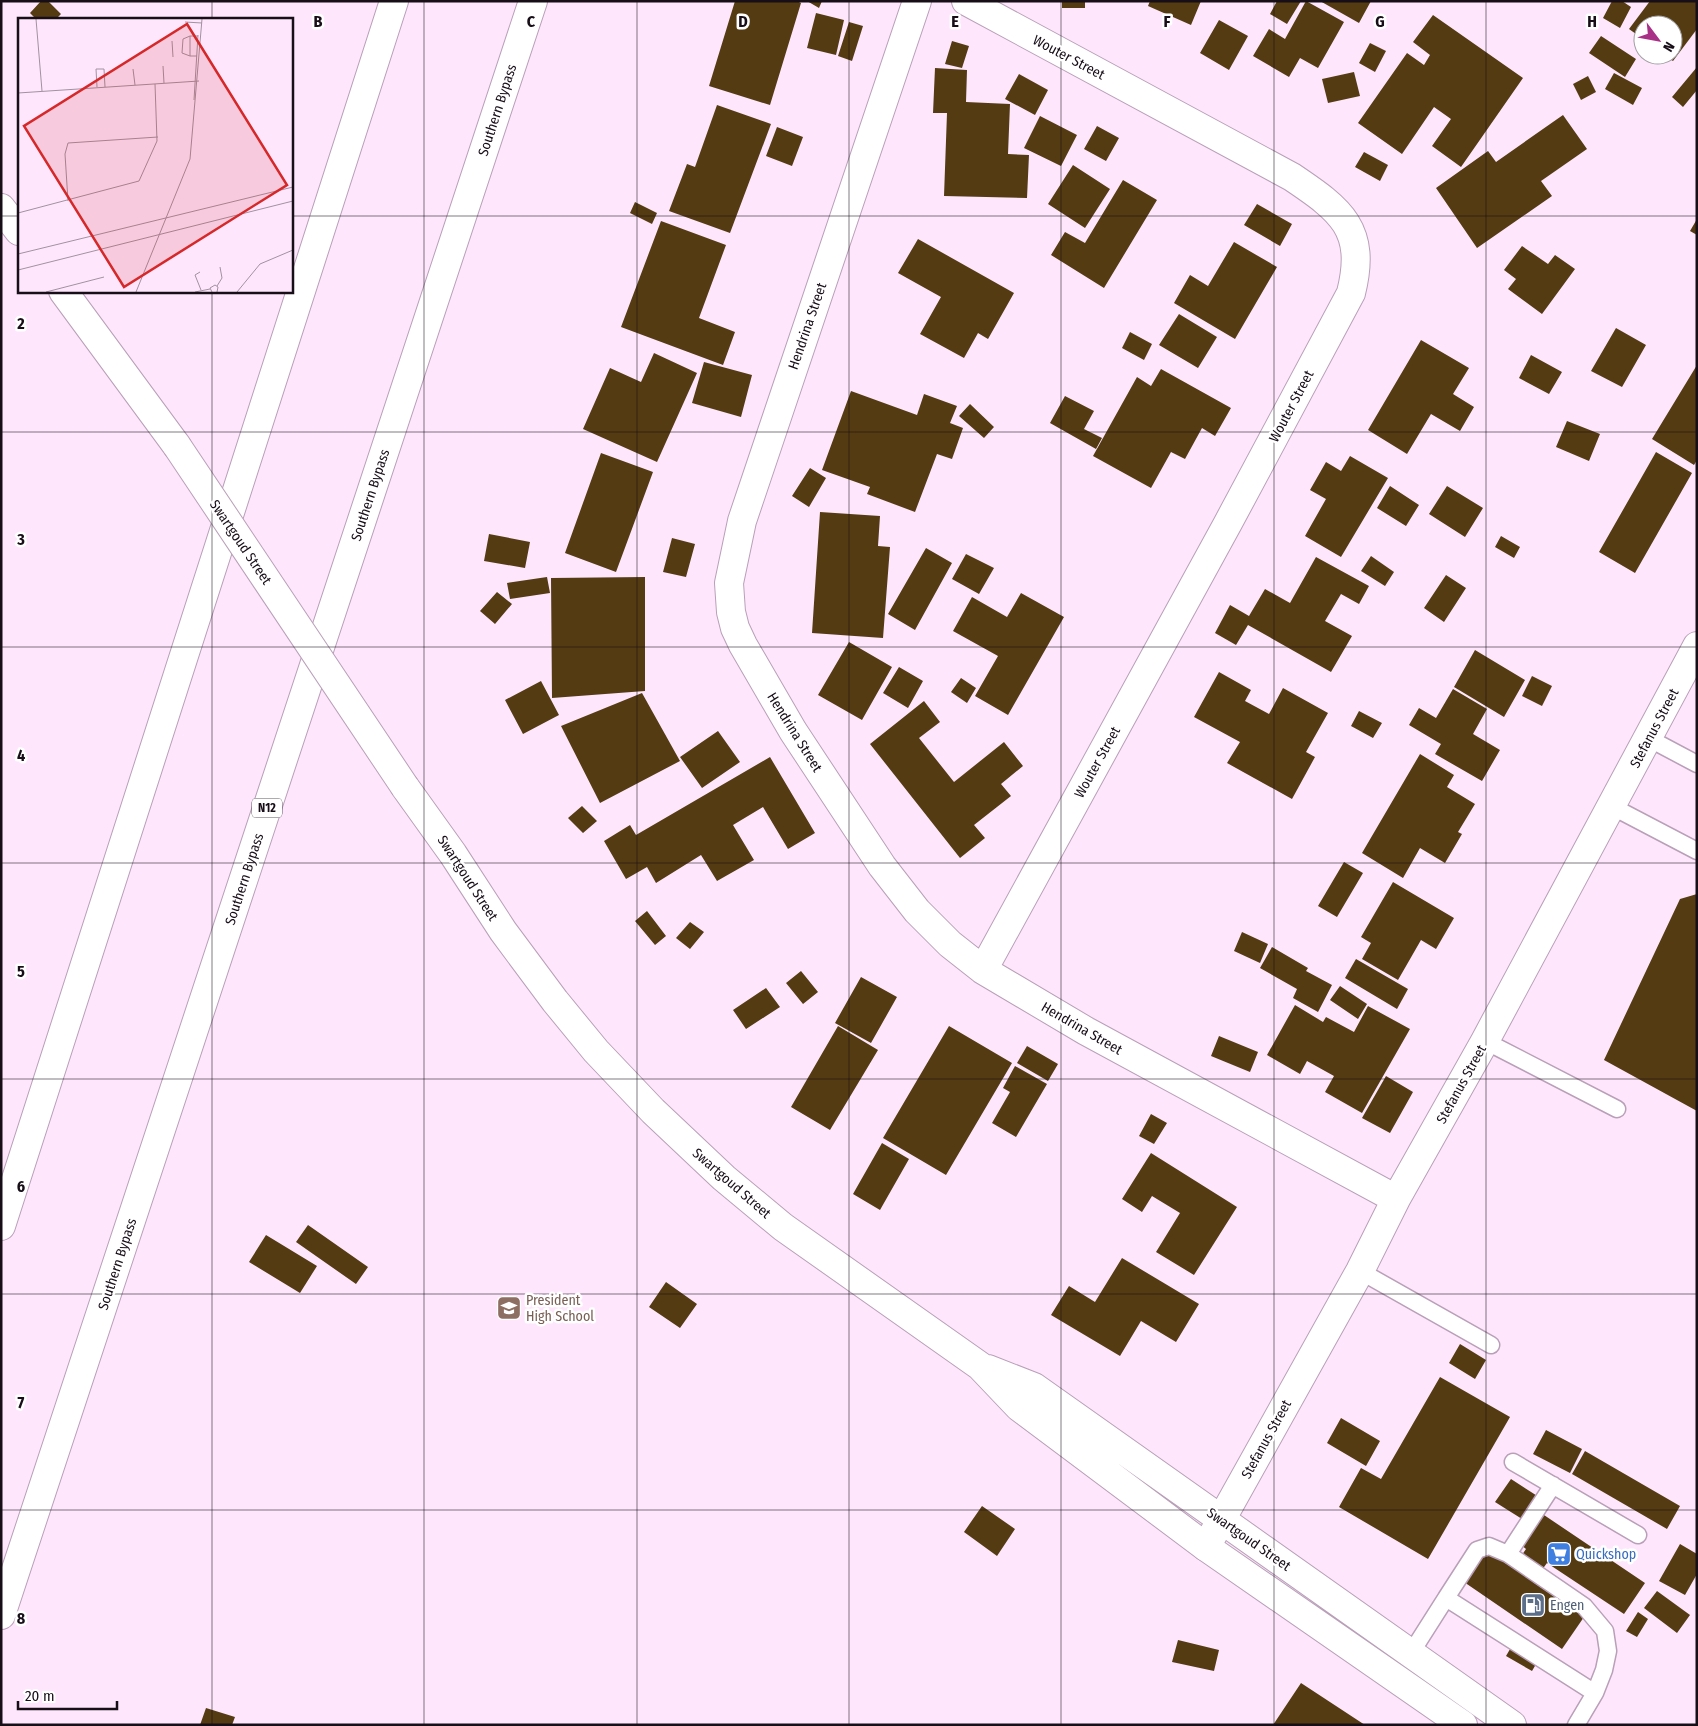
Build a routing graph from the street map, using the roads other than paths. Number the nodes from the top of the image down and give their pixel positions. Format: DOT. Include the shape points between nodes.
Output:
graph roads {
  1 [pos="394,1"];
  2 [pos="533,1"];
  3 [pos="917,1"];
  4 [pos="966,1"];
  5 [pos="1,208"];
  6 [pos="18,230"];
  7 [pos="64,292"];
  8 [pos="1697,646"];
  9 [pos="1648,738"];
  10 [pos="1697,764"];
  11 [pos="1611,806"];
  12 [pos="1697,851"];
  13 [pos="983,970"];
  14 [pos="1485,1042"];
  15 [pos="1616,1109"];
  16 [pos="1396,1199"];
  17 [pos="1,1226"];
  18 [pos="1360,1271"];
  19 [pos="1491,1345"];
  20 [pos="980,1366"];
  21 [pos="1513,1462"];
  22 [pos="1553,1485"];
  23 [pos="1222,1519"];
  24 [pos="1638,1535"];
  25 [pos="1206,1547"];
  26 [pos="1508,1554"];
  27 [pos="1446,1598"];
  28 [pos="1,1615"];
  29 [pos="1410,1653"];
  30 [pos="1595,1693"];
  31 [pos="1463,1725"];
  32 [pos="1512,1725"];
  33 [pos="1576,1725"];
  1 -- 17 [label="main road"];
  2 -- 28 [label="main road, Southern Bypass / N12"];
  3 -- 13 [label="main road, Hendrina Street" via="742,521 729,583 735,628 792,731 882,866 917,911 950,944"];
  4 -- 13 [label="main road, Wouter Street" via="1292,177 1326,200 1341,215 1350,228 1356,256 1356,275 1351,293"];
  5 -- 6 [label="main road"];
  7 -- 20 [label="main road, Swartgoud Street, bridge" via="176,446 503,931 596,1051 724,1178 783,1227"];
  8 -- 9 [label="main road, Stefanus Street"];
  9 -- 10 [label="lane"];
  9 -- 11 [label="main road, Stefanus Street"];
  11 -- 12 [label="lane"];
  11 -- 14 [label="main road, Stefanus Street"];
  13 -- 16 [label="main road, Hendrina Street" via="1086,1031"];
  14 -- 15 [label="lane"];
  14 -- 16 [label="main road, Stefanus Street"];
  16 -- 18 [label="main road, Stefanus Street"];
  18 -- 19 [label="lane"];
  18 -- 23 [label="main road, Stefanus Street"];
  20 -- 23 [label="main road, Swartgoud Street" via="1034,1387"];
  20 -- 25 [label="main road, Swartgoud Street" via="1020,1407"];
  21 -- 22 [label="lane"];
  22 -- 24 [label="lane"];
  22 -- 26 [label="lane"];
  23 -- 25 [label="main road, Stefanus Street"];
  23 -- 29 [label="main road, Swartgoud Street"];
  25 -- 31 [label="main road, Swartgoud Street"];
  26 -- 27 [label="lane" via="1489,1546 1477,1550"];
  26 -- 30 [label="lane" via="1584,1606 1605,1631 1608,1651"];
  27 -- 29 [label="lane"];
  27 -- 30 [label="lane"];
  29 -- 32 [label="main road, Swartgoud Street"];
  30 -- 33 [label="lane"];
}
